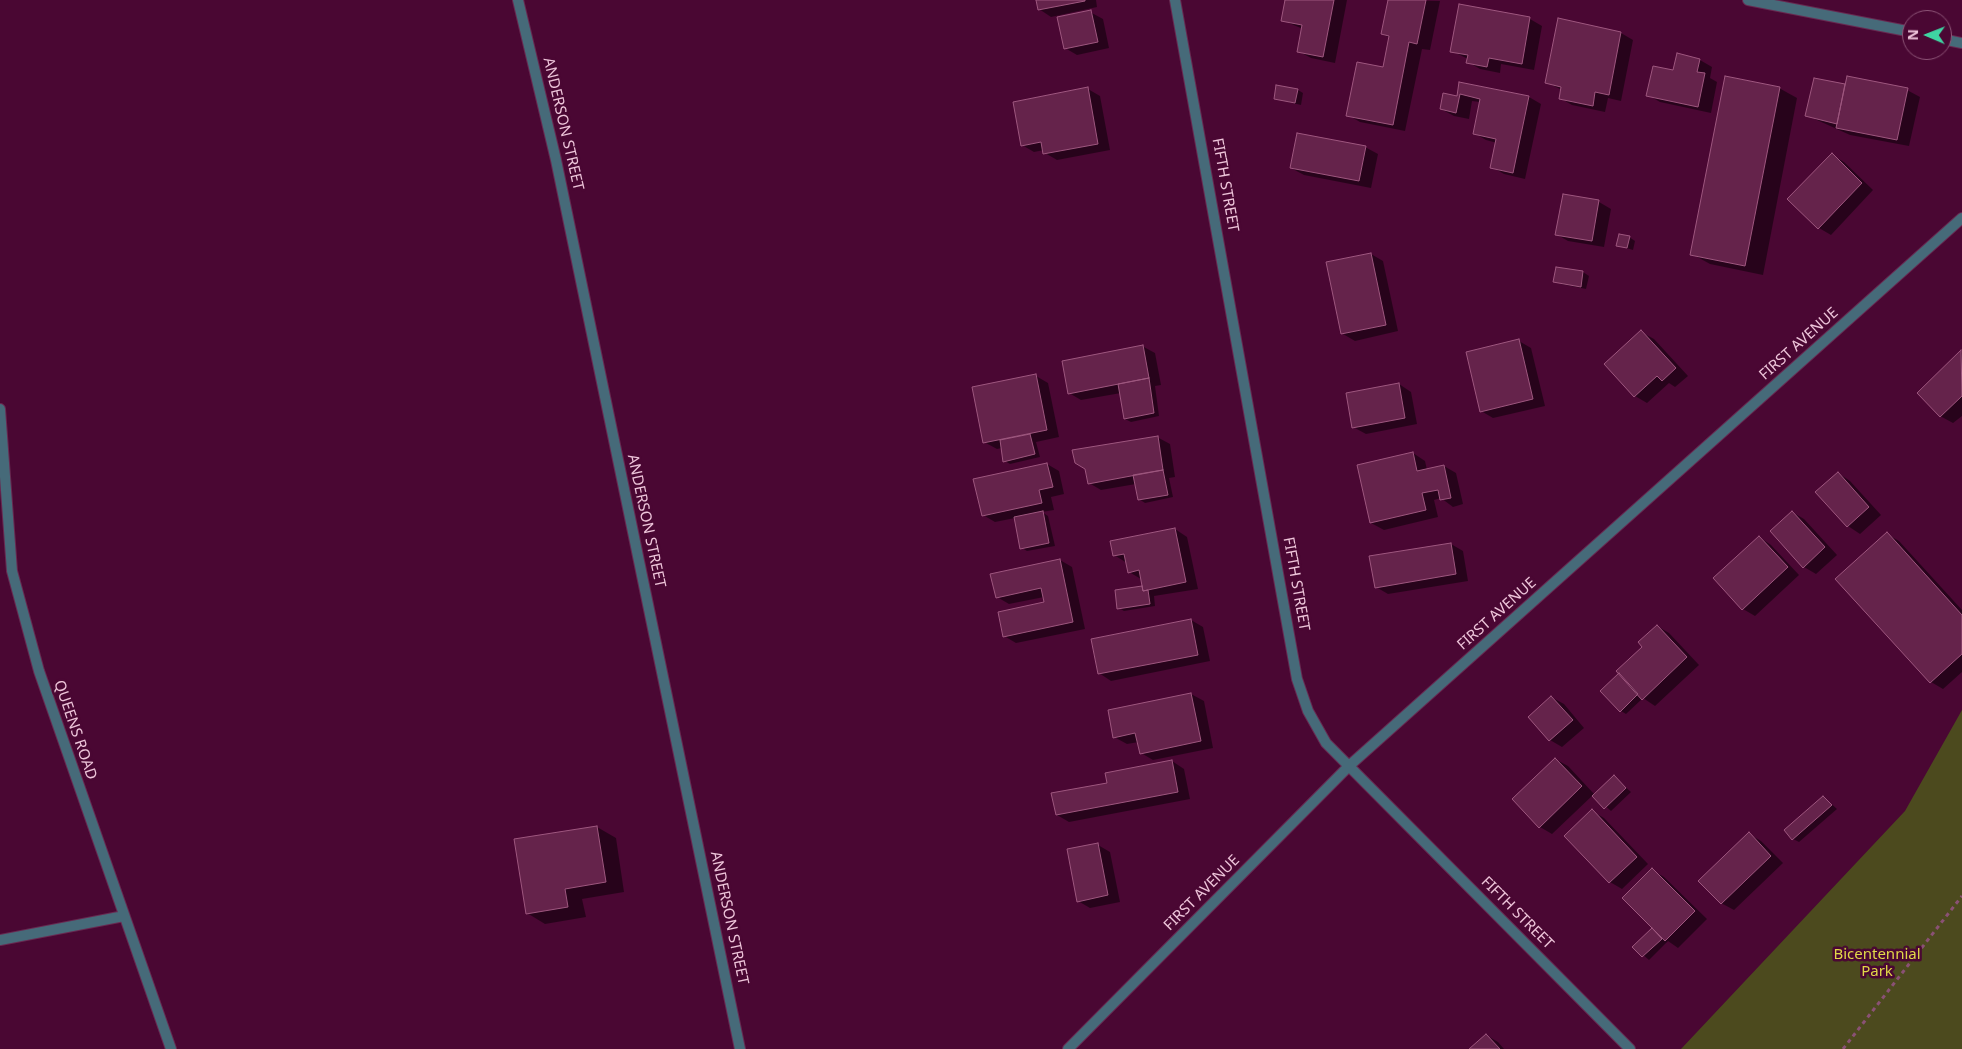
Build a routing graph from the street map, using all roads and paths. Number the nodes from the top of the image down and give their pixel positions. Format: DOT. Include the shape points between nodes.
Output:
graph roads {
  1 [pos="518,0"];
  2 [pos="1175,0"];
  3 [pos="1748,0"];
  4 [pos="1902,30"];
  5 [pos="1962,218"];
  6 [pos="0,409"];
  7 [pos="1350,765"];
  8 [pos="1962,896"];
  9 [pos="124,916"];
  10 [pos="0,940"];
  11 [pos="171,1049"];
  12 [pos="740,1049"];
  13 [pos="1068,1049"];
  14 [pos="1630,1049"];
  15 [pos="1843,1049"];
  1 -- 12 [label="street, ANDERSON STREET" via="556,160"];
  2 -- 7 [label="street, FIFTH STREET" via="1297,679 1308,711 1326,743"];
  3 -- 4 [label="street"];
  5 -- 7 [label="street, FIRST AVENUE"];
  6 -- 9 [label="street, QUEENS ROAD" via="12,571 39,671"];
  7 -- 13 [label="street, FIRST AVENUE"];
  7 -- 14 [label="street, FIFTH STREET"];
  8 -- 15 [label="path"];
  9 -- 10 [label="street"];
  9 -- 11 [label="street, QUEENS ROAD"];
}
